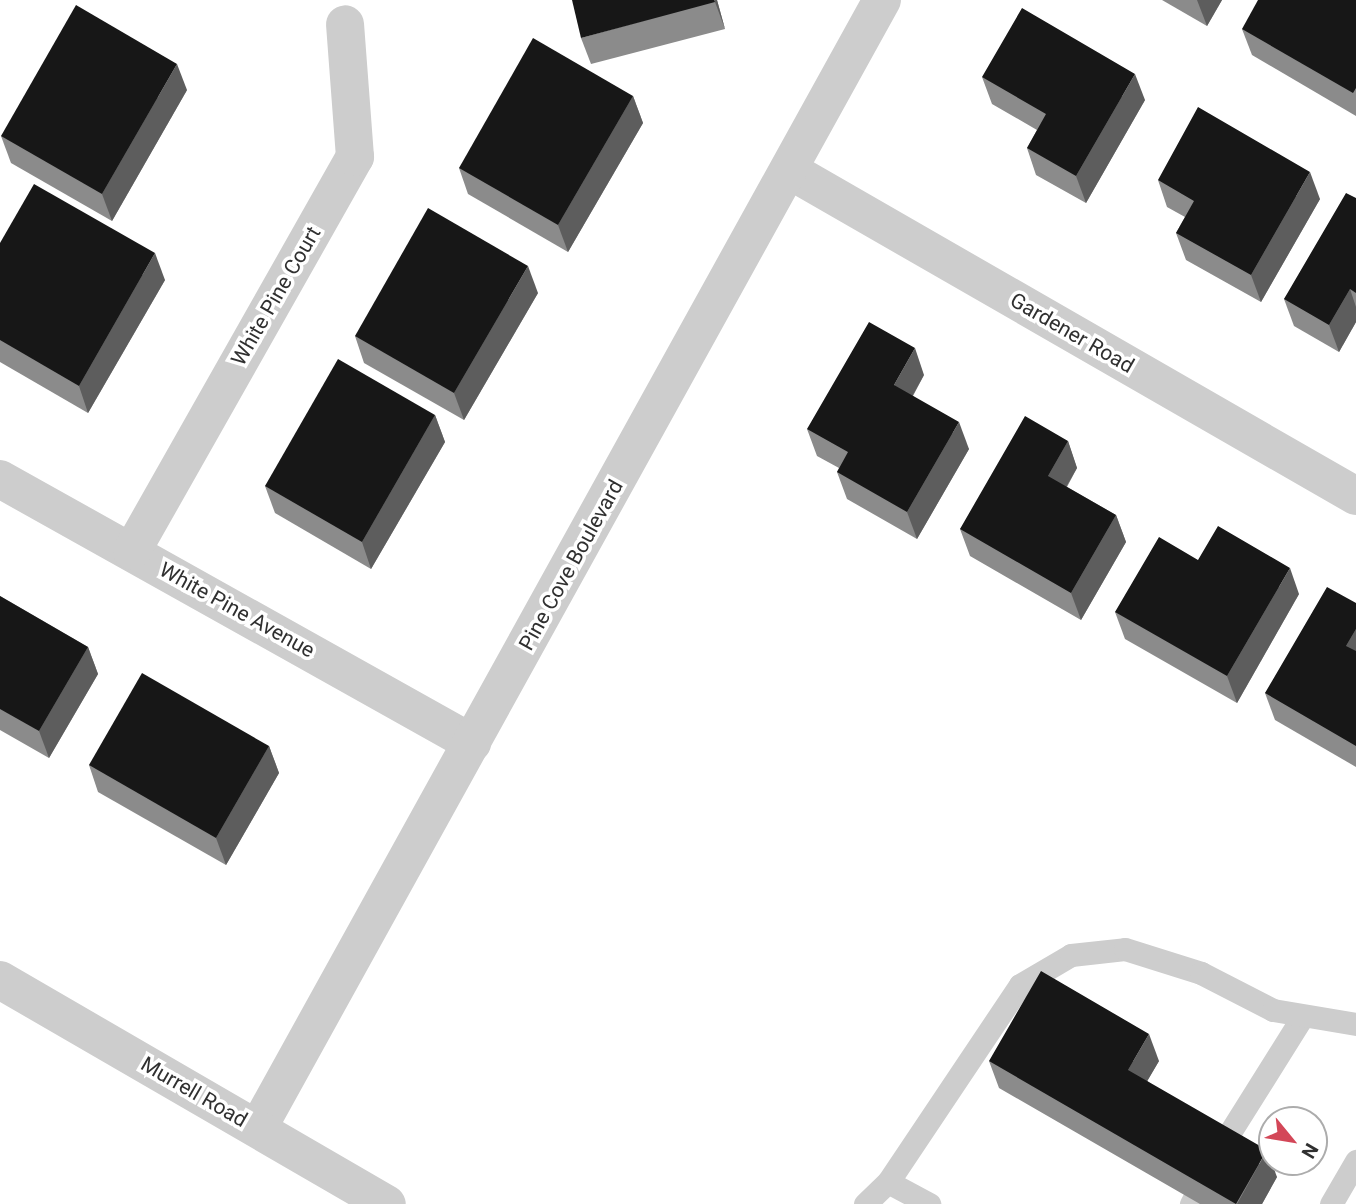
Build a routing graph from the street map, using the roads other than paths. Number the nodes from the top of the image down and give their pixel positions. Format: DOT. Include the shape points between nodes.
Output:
graph roads {
  1 [pos="882,0"];
  2 [pos="345,24"];
  3 [pos="789,170"];
  4 [pos="0,479"];
  5 [pos="1356,496"];
  6 [pos="132,551"];
  7 [pos="472,743"];
  8 [pos="1,982"];
  9 [pos="1303,1016"];
  10 [pos="1356,1024"];
  11 [pos="258,1128"];
  12 [pos="1222,1145"];
  13 [pos="1356,1161"];
  14 [pos="888,1182"];
  15 [pos="387,1204"];
  16 [pos="865,1204"];
  17 [pos="929,1204"];
  18 [pos="1331,1204"];
  1 -- 3 [label="street, Pine Cove Boulevard"];
  2 -- 6 [label="street, White Pine Court" via="355,157"];
  3 -- 5 [label="street, Gardener Road"];
  3 -- 7 [label="street, Pine Cove Boulevard"];
  4 -- 6 [label="street, White Pine Avenue"];
  6 -- 7 [label="street, White Pine Avenue"];
  7 -- 11 [label="street, Pine Cove Boulevard"];
  8 -- 11 [label="street, Murrell Road"];
  9 -- 10 [label="lane"];
  9 -- 12 [label="lane"];
  9 -- 14 [label="lane" via="1273,1010 1201,973 1125,949 1071,955 1020,985"];
  11 -- 15 [label="street, Murrell Road"];
  13 -- 18 [label="lane"];
  14 -- 16 [label="lane"];
  14 -- 17 [label="lane"];
}
